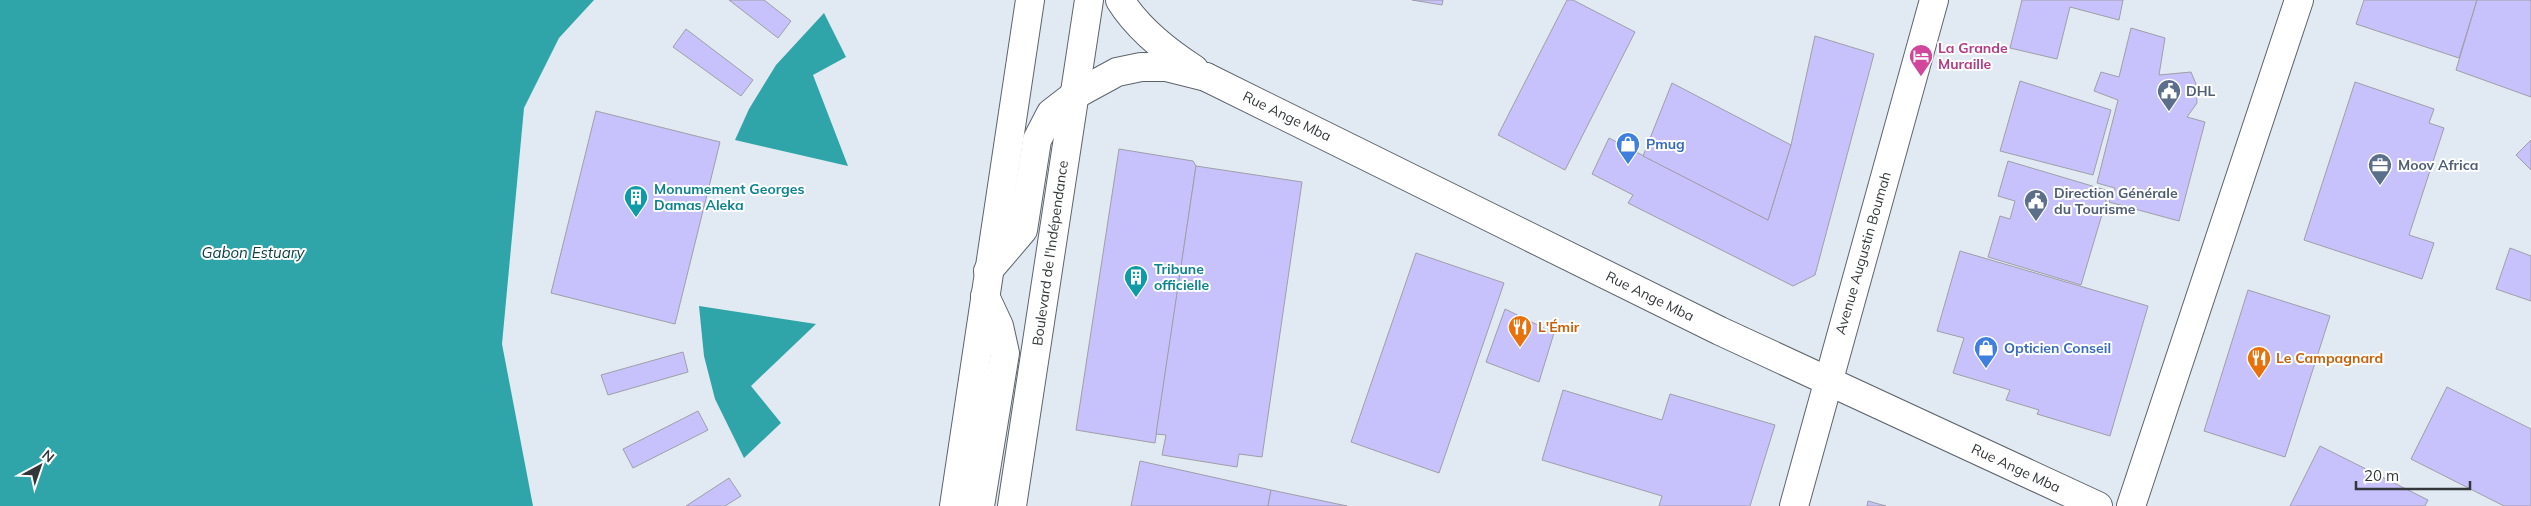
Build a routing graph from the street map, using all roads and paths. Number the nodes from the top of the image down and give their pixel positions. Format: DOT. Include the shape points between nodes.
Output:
graph roads {
  1 [pos="1030,0"];
  2 [pos="1089,0"];
  3 [pos="1120,0"];
  4 [pos="1934,0"];
  5 [pos="2298,0"];
  6 [pos="1206,77"];
  7 [pos="1073,96"];
  8 [pos="986,283"];
  9 [pos="1828,380"];
  10 [pos="954,506"];
  11 [pos="980,506"];
  12 [pos="1012,506"];
  13 [pos="1794,506"];
  14 [pos="2098,506"];
  15 [pos="2132,506"];
  1 -- 8 [label="street"];
  2 -- 7 [label="street, Boulevard de l'Indépendance"];
  3 -- 6 [label="street" via="1130,16 1168,52"];
  4 -- 9 [label="street, Avenue Augustin Boumah"];
  5 -- 15 [label="street"];
  6 -- 7 [label="street" via="1166,67 1141,67 1117,72"];
  6 -- 9 [label="street, Rue Ange Mba" via="1694,318"];
  7 -- 8 [label="street" via="1052,113 1037,140 1023,230"];
  7 -- 12 [label="street, Boulevard de l'Indépendance"];
  8 -- 10 [label="street"];
  8 -- 11 [label="street" via="1005,353"];
  9 -- 13 [label="street, Avenue Augustin Boumah"];
  9 -- 14 [label="street, Rue Ange Mba"];
}
